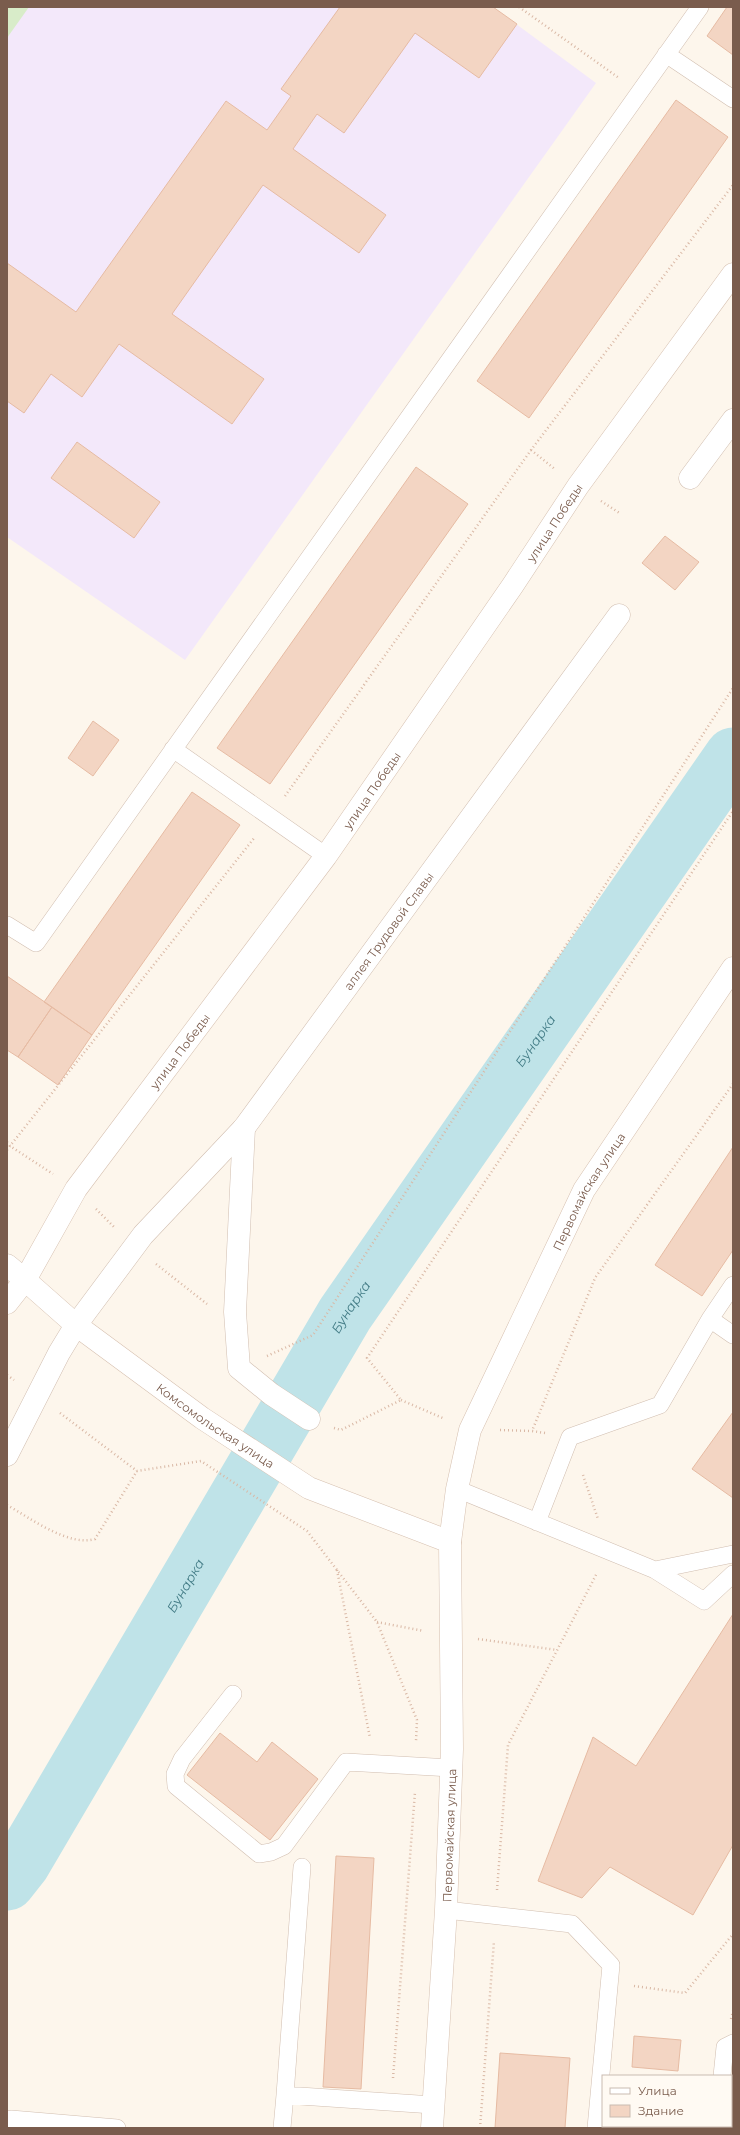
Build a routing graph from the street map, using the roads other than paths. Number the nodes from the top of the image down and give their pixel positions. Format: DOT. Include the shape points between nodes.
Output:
graph roads {
  1 [pos="700,7"];
  2 [pos="666,54"];
  3 [pos="733,99"];
  4 [pos="733,274"];
  5 [pos="733,420"];
  6 [pos="690,478"];
  7 [pos="619,615"];
  8 [pos="173,749"];
  9 [pos="326,856"];
  10 [pos="7,925"];
  11 [pos="733,968"];
  12 [pos="244,1128"];
  13 [pos="7,1265"];
  14 [pos="25,1280"];
  15 [pos="733,1285"];
  16 [pos="7,1304"];
  17 [pos="710,1320"];
  18 [pos="76,1325"];
  19 [pos="733,1335"];
  20 [pos="309,1419"];
  21 [pos="7,1455"];
  22 [pos="457,1489"];
  23 [pos="537,1522"];
  24 [pos="450,1542"];
  25 [pos="733,1554"];
  26 [pos="655,1570"];
  27 [pos="733,1574"];
  28 [pos="233,1694"];
  29 [pos="451,1768"];
  30 [pos="302,1867"];
  31 [pos="446,1910"];
  32 [pos="733,2043"];
  33 [pos="722,2075"];
  34 [pos="285,2095"];
  35 [pos="433,2105"];
  36 [pos="12,2119"];
  37 [pos="117,2128"];
  38 [pos="282,2128"];
  39 [pos="432,2128"];
  40 [pos="596,2128"];
  1 -- 2 [label="lane"];
  2 -- 3 [label="lane"];
  2 -- 8 [label="lane"];
  4 -- 9 [label="main road, улица Победы" via="578,486 513,585"];
  5 -- 6 [label="main road"];
  7 -- 12 [label="main road, аллея Трудовой Славы"];
  8 -- 9 [label="lane"];
  8 -- 10 [label="lane" via="36,943"];
  9 -- 14 [label="main road, улица Победы" via="76,1189"];
  11 -- 22 [label="main road, Первомайская улица" via="584,1190 470,1430"];
  12 -- 18 [label="main road, аллея Трудовой Славы" via="143,1235"];
  12 -- 20 [label="main road" via="235,1312 239,1368 271,1394"];
  13 -- 14 [label="main road, Комсомольская улица"];
  14 -- 16 [label="main road, улица Победы"];
  14 -- 18 [label="main road, Комсомольская улица"];
  15 -- 17 [label="lane"];
  17 -- 19 [label="lane"];
  17 -- 23 [label="lane" via="660,1405 570,1437"];
  18 -- 21 [label="main road, аллея Трудовой Славы"];
  18 -- 24 [label="main road, Комсомольская улица" via="202,1418 309,1488"];
  22 -- 23 [label="lane"];
  22 -- 24 [label="main road, Первомайская улица"];
  23 -- 26 [label="lane"];
  24 -- 29 [label="main road, Первомайская улица"];
  25 -- 26 [label="lane"];
  26 -- 27 [label="lane" via="704,1601"];
  28 -- 29 [label="lane" via="182,1759 175,1774 176,1786 259,1854 284,1846 346,1762"];
  29 -- 31 [label="main road, Первомайская улица"];
  30 -- 34 [label="lane"];
  31 -- 35 [label="main road, Первомайская улица"];
  31 -- 40 [label="lane" via="572,1924 611,1965"];
  32 -- 33 [label="lane" via="725,2047"];
  34 -- 35 [label="lane"];
  34 -- 38 [label="lane"];
  35 -- 39 [label="main road, Первомайская улица"];
  36 -- 37 [label="lane"];
}
